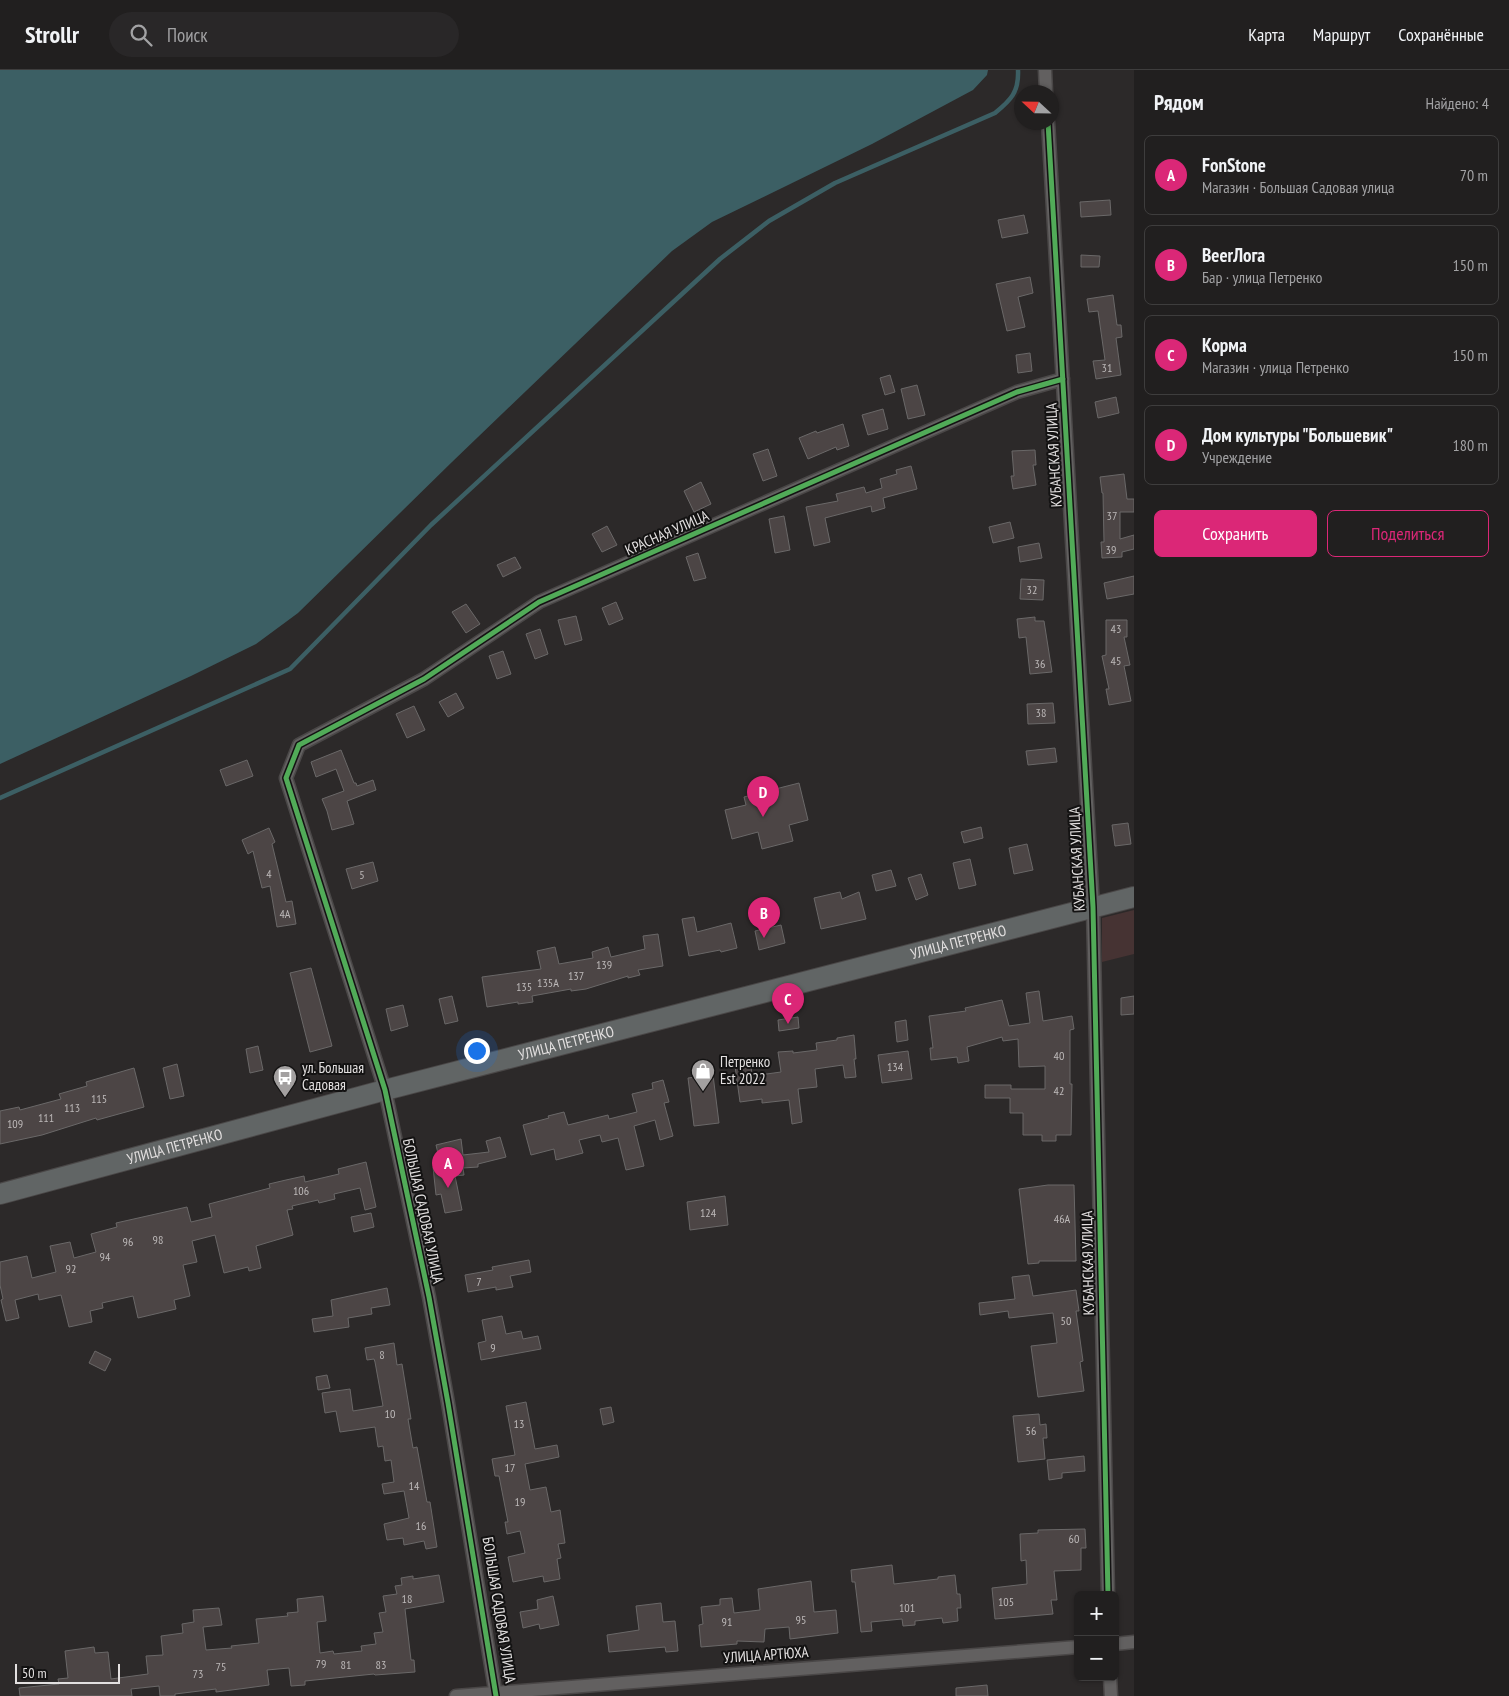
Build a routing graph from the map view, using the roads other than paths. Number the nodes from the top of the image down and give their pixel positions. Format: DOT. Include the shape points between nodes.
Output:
graph roads {
  1 [pos="1045,70"];
  2 [pos="1046,85"];
  3 [pos="1048,130"];
  4 [pos="1062,379"];
  5 [pos="298,745"];
  6 [pos="1134,897"];
  7 [pos="1093,907"];
  8 [pos="385,1090"];
  9 [pos="0,1194"];
  10 [pos="1108,1591"];
  11 [pos="1134,1642"];
  12 [pos="1119,1644"];
  13 [pos="1074,1647"];
  14 [pos="1110,1681"];
  15 [pos="496,1694"];
  16 [pos="456,1696"];
  17 [pos="1111,1696"];
  1 -- 2 [label="street"];
  3 -- 4 [label="street, КУБАНСКАЯ УЛИЦА"];
  4 -- 5 [label="street, КРАСНАЯ УЛИЦА" via="1017,392 539,602 424,679"];
  4 -- 7 [label="street, КУБАНСКАЯ УЛИЦА"];
  5 -- 8 [label="street, БОЛЬШАЯ САДОВАЯ УЛИЦА" via="286,778"];
  6 -- 7 [label="main road, УЛИЦА ПЕТРЕНКО"];
  7 -- 8 [label="main road, УЛИЦА ПЕТРЕНКО"];
  7 -- 10 [label="street, КУБАНСКАЯ УЛИЦА"];
  8 -- 9 [label="main road, УЛИЦА ПЕТРЕНКО"];
  8 -- 15 [label="street, БОЛЬШАЯ САДОВАЯ УЛИЦА" via="427,1287"];
  11 -- 12 [label="street"];
  13 -- 15 [label="street, УЛИЦА АРТЮХА"];
  14 -- 17 [label="street"];
  15 -- 16 [label="street, УЛИЦА АРТЮХА"];
}
